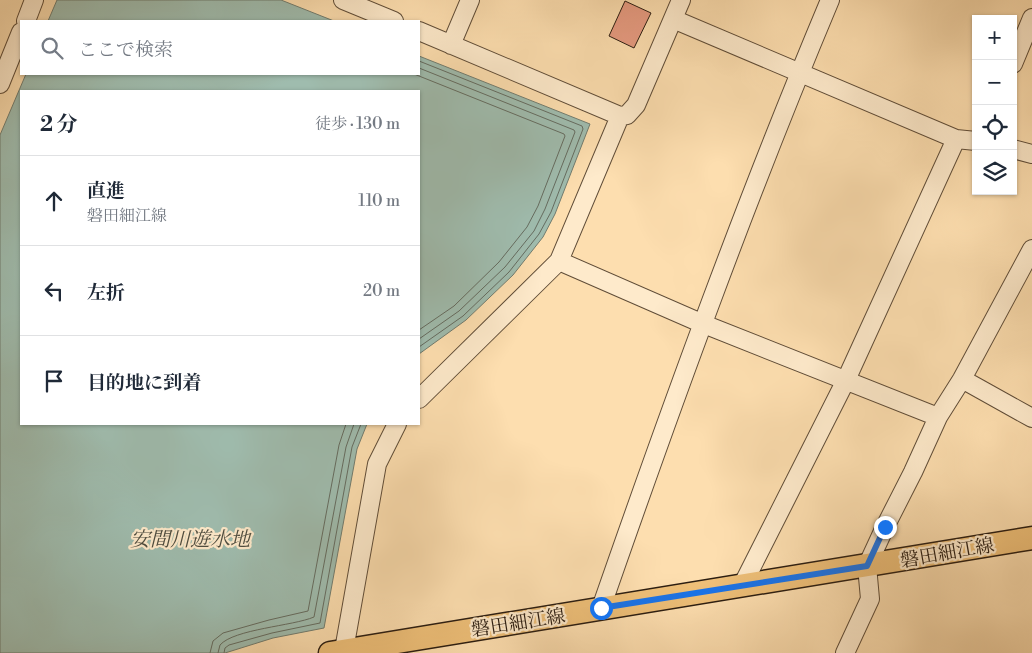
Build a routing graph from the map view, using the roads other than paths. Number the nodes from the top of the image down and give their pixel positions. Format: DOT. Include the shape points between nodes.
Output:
graph roads {
  1 [pos="34,0"];
  2 [pos="343,0"];
  3 [pos="470,0"];
  4 [pos="681,0"];
  5 [pos="830,0"];
  6 [pos="1032,18"];
  7 [pos="673,19"];
  8 [pos="26,20"];
  9 [pos="392,20"];
  10 [pos="420,31"];
  11 [pos="20,34"];
  12 [pos="451,45"];
  13 [pos="1015,60"];
  14 [pos="799,72"];
  15 [pos="0,84"];
  16 [pos="620,116"];
  17 [pos="956,138"];
  18 [pos="972,140"];
  19 [pos="1017,150"];
  20 [pos="1032,154"];
  21 [pos="1032,249"];
  22 [pos="559,261"];
  23 [pos="702,323"];
  24 [pos="962,379"];
  25 [pos="846,380"];
  26 [pos="420,398"];
  27 [pos="938,417"];
  28 [pos="1032,418"];
  29 [pos="396,425"];
  30 [pos="1032,538"];
  31 [pos="867,566"];
  32 [pos="742,586"];
  33 [pos="601,608"];
  34 [pos="408,648"];
  35 [pos="337,651"];
  36 [pos="845,653"];
  1 -- 8 [label="street"];
  2 -- 9 [label="street"];
  3 -- 12 [label="street"];
  4 -- 7 [label="street"];
  5 -- 14 [label="street"];
  6 -- 13 [label="street"];
  7 -- 14 [label="street"];
  7 -- 16 [label="street" via="636,105 627,115"];
  10 -- 12 [label="street"];
  11 -- 15 [label="street"];
  12 -- 16 [label="street"];
  14 -- 17 [label="street"];
  14 -- 23 [label="street"];
  16 -- 22 [label="street"];
  17 -- 18 [label="street"];
  17 -- 25 [label="street"];
  19 -- 20 [label="street"];
  21 -- 24 [label="street"];
  22 -- 23 [label="street"];
  22 -- 26 [label="street"];
  23 -- 25 [label="street"];
  23 -- 33 [label="street"];
  24 -- 27 [label="street"];
  24 -- 28 [label="street"];
  25 -- 27 [label="street"];
  25 -- 32 [label="street"];
  27 -- 31 [label="street"];
  29 -- 35 [label="street" via="376,464"];
  30 -- 31 [label="main road, 磐田細江線"];
  31 -- 32 [label="main road, 磐田細江線"];
  31 -- 36 [label="street" via="870,599"];
  32 -- 33 [label="main road, 磐田細江線"];
  33 -- 34 [label="main road, 磐田細江線"];
  34 -- 35 [label="main road, 磐田細江線"];
}
